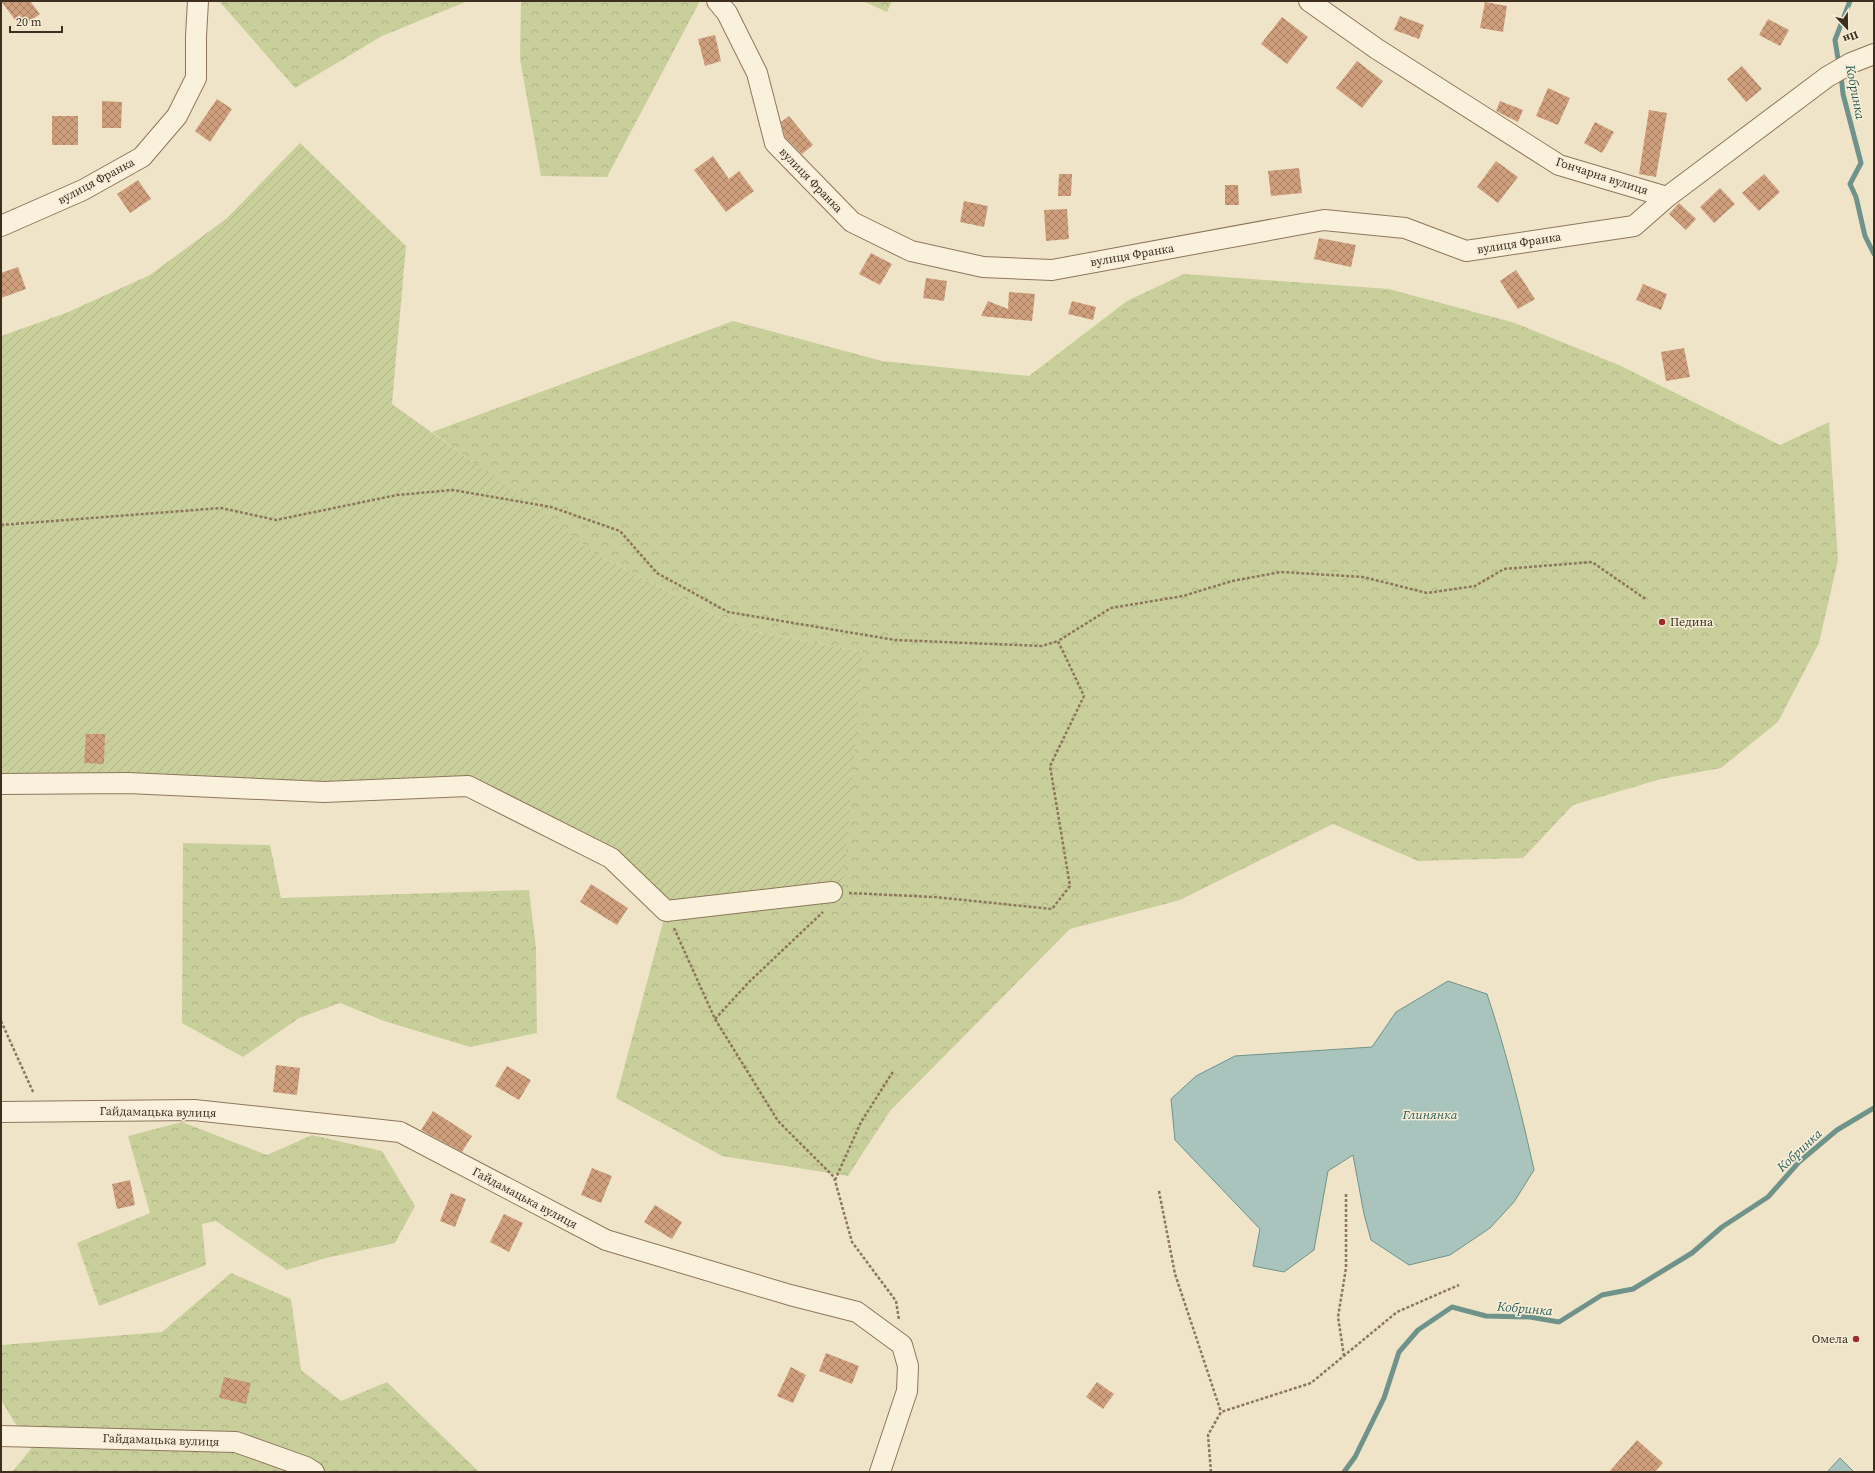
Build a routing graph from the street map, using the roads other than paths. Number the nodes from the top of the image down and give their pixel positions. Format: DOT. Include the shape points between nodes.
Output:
graph roads {
  1 [pos="198,1"];
  2 [pos="717,1"];
  3 [pos="1308,1"];
  4 [pos="1874,54"];
  5 [pos="1666,197"];
  6 [pos="1,226"];
  7 [pos="1,784"];
  8 [pos="829,900"];
  9 [pos="1,1112"];
  10 [pos="1,1436"];
  11 [pos="314,1472"];
  12 [pos="880,1472"];
  1 -- 6 [label="street, вулиця Франка" via="196,78 177,116 142,157 83,190"];
  2 -- 5 [label="street, вулиця Франка" via="727,13 757,73 775,143 846,217 911,251 976,265 1052,270 1324,220 1405,228 1466,251 1634,226"];
  3 -- 5 [label="street, Гончарна вулиця" via="1377,49 1559,165"];
  4 -- 5 [label="street" via="1851,63 1830,76"];
  7 -- 8 [label="street" via="128,784 324,792 468,786 611,858 666,911"];
  9 -- 12 [label="street, Гайдамацька вулиця" via="194,1110 400,1132 606,1240 790,1295 857,1312 902,1345 908,1366 907,1391"];
  10 -- 11 [label="street, Гайдамацька вулиця" via="236,1442"];
}
